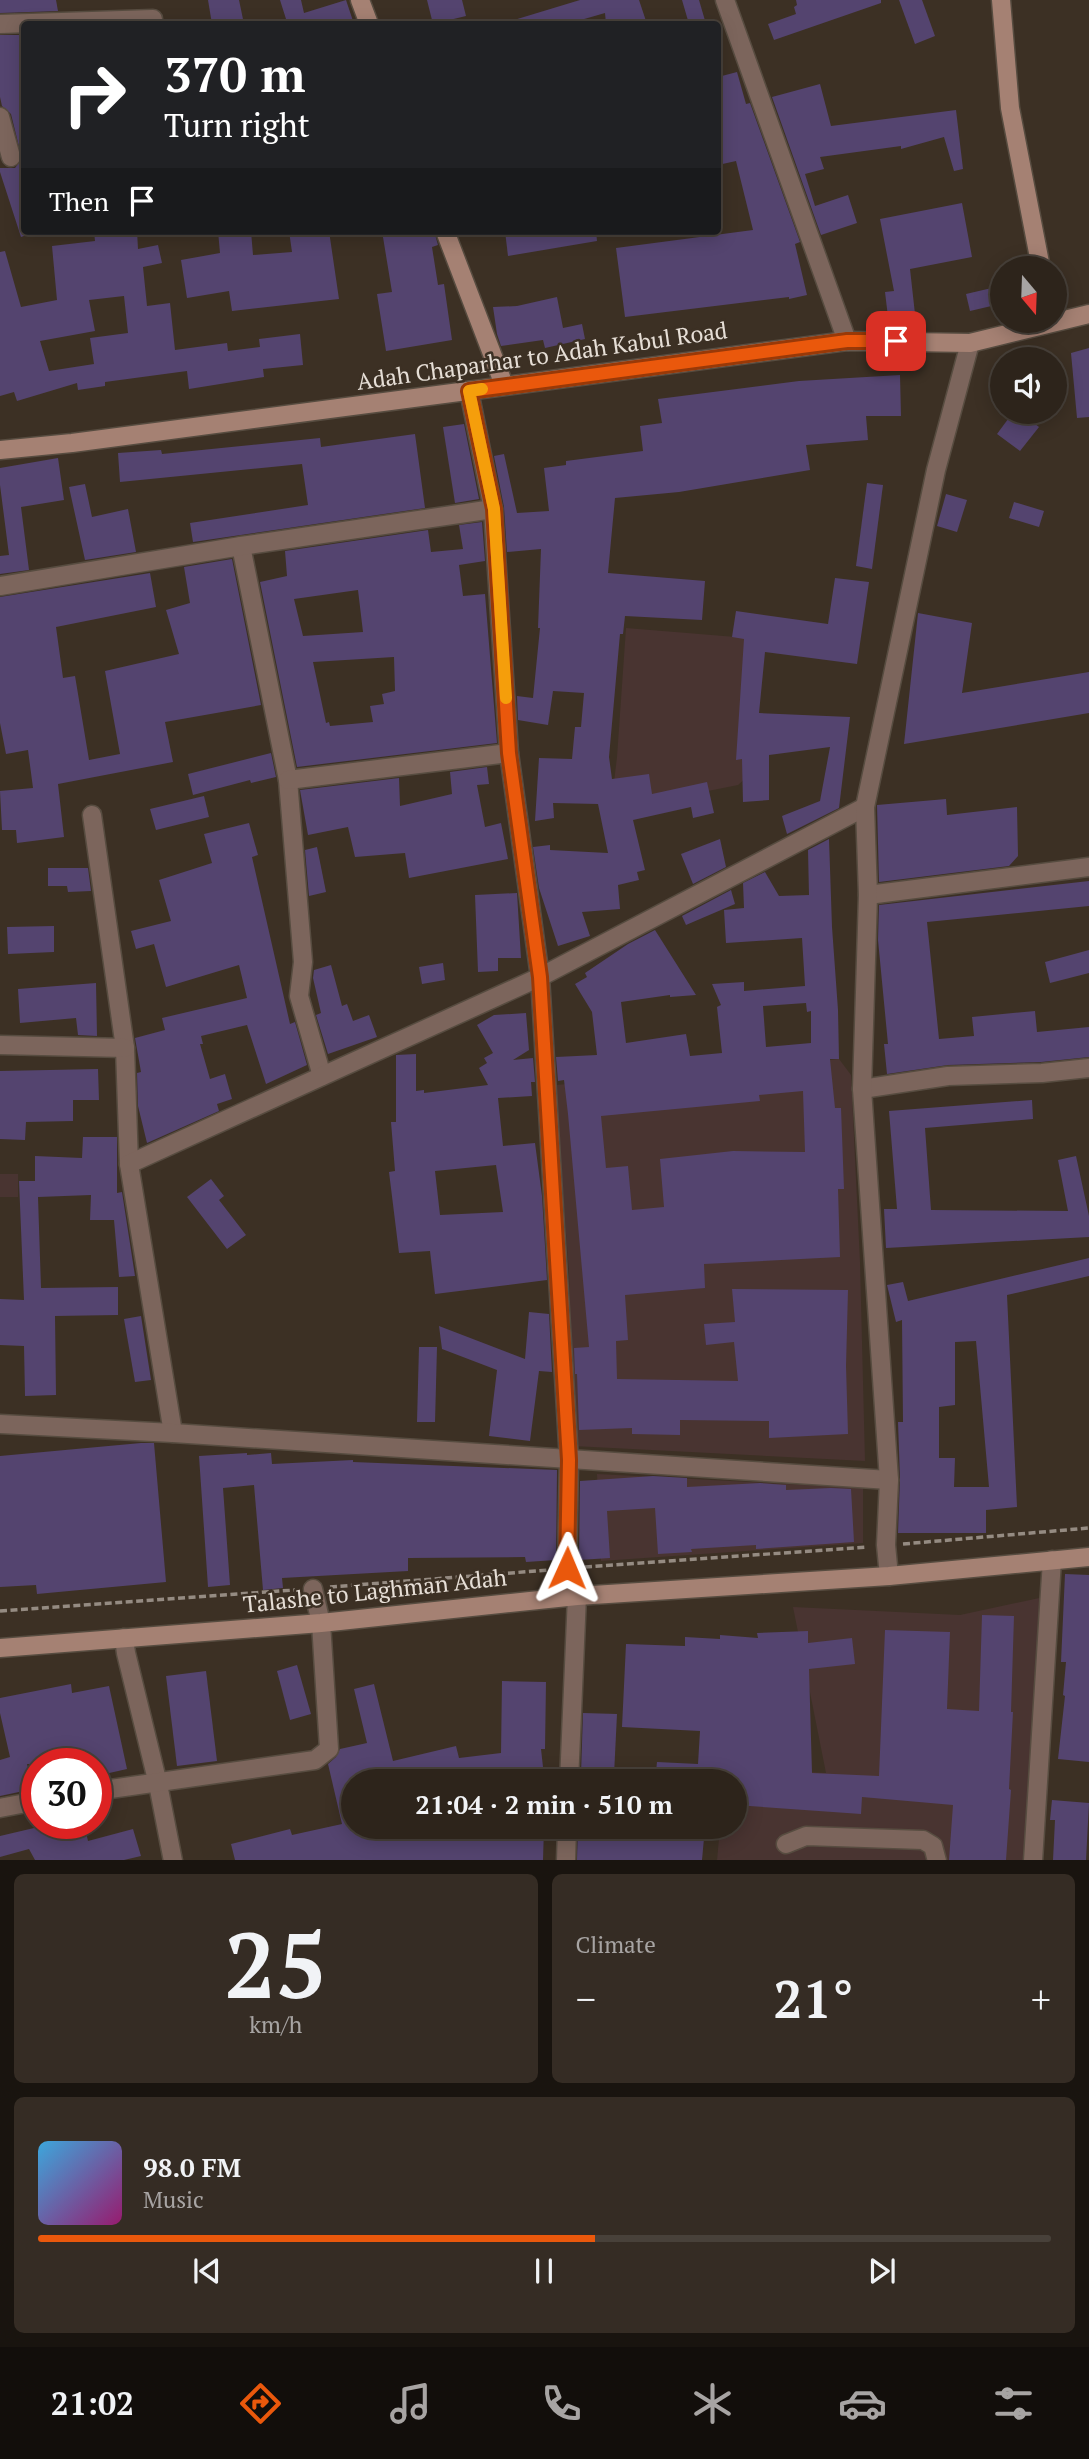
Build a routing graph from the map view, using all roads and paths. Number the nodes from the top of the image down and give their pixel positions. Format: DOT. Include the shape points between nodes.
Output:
graph roads {
  1 [pos="360,0"];
  2 [pos="725,0"];
  3 [pos="1001,0"];
  4 [pos="153,19"];
  5 [pos="92,21"];
  6 [pos="368,21"];
  7 [pos="21,23"];
  8 [pos="0,24"];
  9 [pos="0,117"];
  10 [pos="12,157"];
  11 [pos="447,235"];
  12 [pos="1039,256"];
  13 [pos="1089,314"];
  14 [pos="1068,319"];
  15 [pos="1009,333"];
  16 [pos="847,341"];
  17 [pos="970,343"];
  18 [pos="504,385"];
  19 [pos="469,391"];
  20 [pos="0,450"];
  21 [pos="494,509"];
  22 [pos="241,546"];
  23 [pos="0,586"];
  24 [pos="509,753"];
  25 [pos="288,780"];
  26 [pos="865,807"];
  27 [pos="92,815"];
  28 [pos="1089,867"];
  29 [pos="868,895"];
  30 [pos="540,977"];
  31 [pos="0,1045"];
  32 [pos="125,1048"];
  33 [pos="1089,1068"];
  34 [pos="322,1076"];
  35 [pos="862,1089"];
  36 [pos="129,1164"];
  37 [pos="0,1424"];
  38 [pos="173,1433"];
  39 [pos="569,1460"];
  40 [pos="889,1480"];
  41 [pos="1089,1528"];
  42 [pos="886,1545"];
  43 [pos="1089,1557"];
  44 [pos="1052,1560"];
  45 [pos="567,1568"];
  46 [pos="888,1576"];
  47 [pos="313,1589"];
  48 [pos="577,1596"];
  49 [pos="0,1611"];
  50 [pos="321,1623"];
  51 [pos="124,1638"];
  52 [pos="0,1648"];
  53 [pos="570,1769"];
  54 [pos="158,1783"];
  55 [pos="112,1789"];
  56 [pos="21,1804"];
  57 [pos="0,1808"];
  58 [pos="567,1839"];
  59 [pos="786,1844"];
  60 [pos="173,1860"];
  61 [pos="566,1860"];
  62 [pos="937,1860"];
  63 [pos="1033,1860"];
  1 -- 6 [label="main road"];
  2 -- 16 [label="street"];
  3 -- 12 [label="main road" via="1010,108"];
  4 -- 5 [label="street"];
  7 -- 8 [label="street"];
  9 -- 10 [label="street"];
  11 -- 18 [label="main road"];
  13 -- 14 [label="main road, Adah Chaparhar to Adah Kabul Road"];
  15 -- 17 [label="main road, Adah Chaparhar to Adah Kabul Road"];
  16 -- 17 [label="main road, Adah Chaparhar to Adah Kabul Road"];
  16 -- 18 [label="main road, Adah Chaparhar to Adah Kabul Road"];
  17 -- 26 [label="street" via="936,470"];
  18 -- 19 [label="main road, Adah Chaparhar to Adah Kabul Road"];
  19 -- 20 [label="main road, Adah Chaparhar to Adah Kabul Road"];
  19 -- 21 [label="street"];
  21 -- 22 [label="street"];
  21 -- 24 [label="street"];
  22 -- 23 [label="street"];
  22 -- 25 [label="street"];
  24 -- 25 [label="street"];
  24 -- 30 [label="street"];
  25 -- 34 [label="street" via="303,962 299,996"];
  26 -- 29 [label="street"];
  26 -- 30 [label="street"];
  27 -- 32 [label="street"];
  28 -- 29 [label="street"];
  29 -- 35 [label="street"];
  30 -- 34 [label="street"];
  30 -- 39 [label="street"];
  31 -- 32 [label="street"];
  32 -- 36 [label="street"];
  33 -- 35 [label="street" via="948,1076"];
  34 -- 36 [label="street"];
  35 -- 40 [label="street"];
  36 -- 38 [label="street"];
  37 -- 38 [label="street"];
  38 -- 39 [label="street"];
  39 -- 40 [label="street"];
  39 -- 45 [label="street"];
  40 -- 42 [label="street"];
  41 -- 42 [label="path"];
  42 -- 45 [label="path"];
  42 -- 46 [label="street"];
  43 -- 44 [label="main road, Talashe to Laghman Adah"];
  44 -- 46 [label="main road, Talashe to Laghman Adah"];
  44 -- 63 [label="street"];
  45 -- 47 [label="path"];
  45 -- 48 [label="street"];
  46 -- 48 [label="main road, Talashe to Laghman Adah"];
  47 -- 49 [label="path"];
  47 -- 50 [label="street"];
  48 -- 50 [label="main road, Talashe to Laghman Adah"];
  48 -- 53 [label="street"];
  50 -- 51 [label="main road, Talashe to Laghman Adah"];
  50 -- 54 [label="street" via="329,1749 315,1760"];
  51 -- 52 [label="main road, Talashe to Laghman Adah"];
  51 -- 54 [label="street"];
  54 -- 55 [label="street"];
  54 -- 60 [label="street"];
  56 -- 57 [label="street"];
  58 -- 61 [label="street"];
  59 -- 62 [label="street" via="806,1836 923,1840 933,1846"];
}
